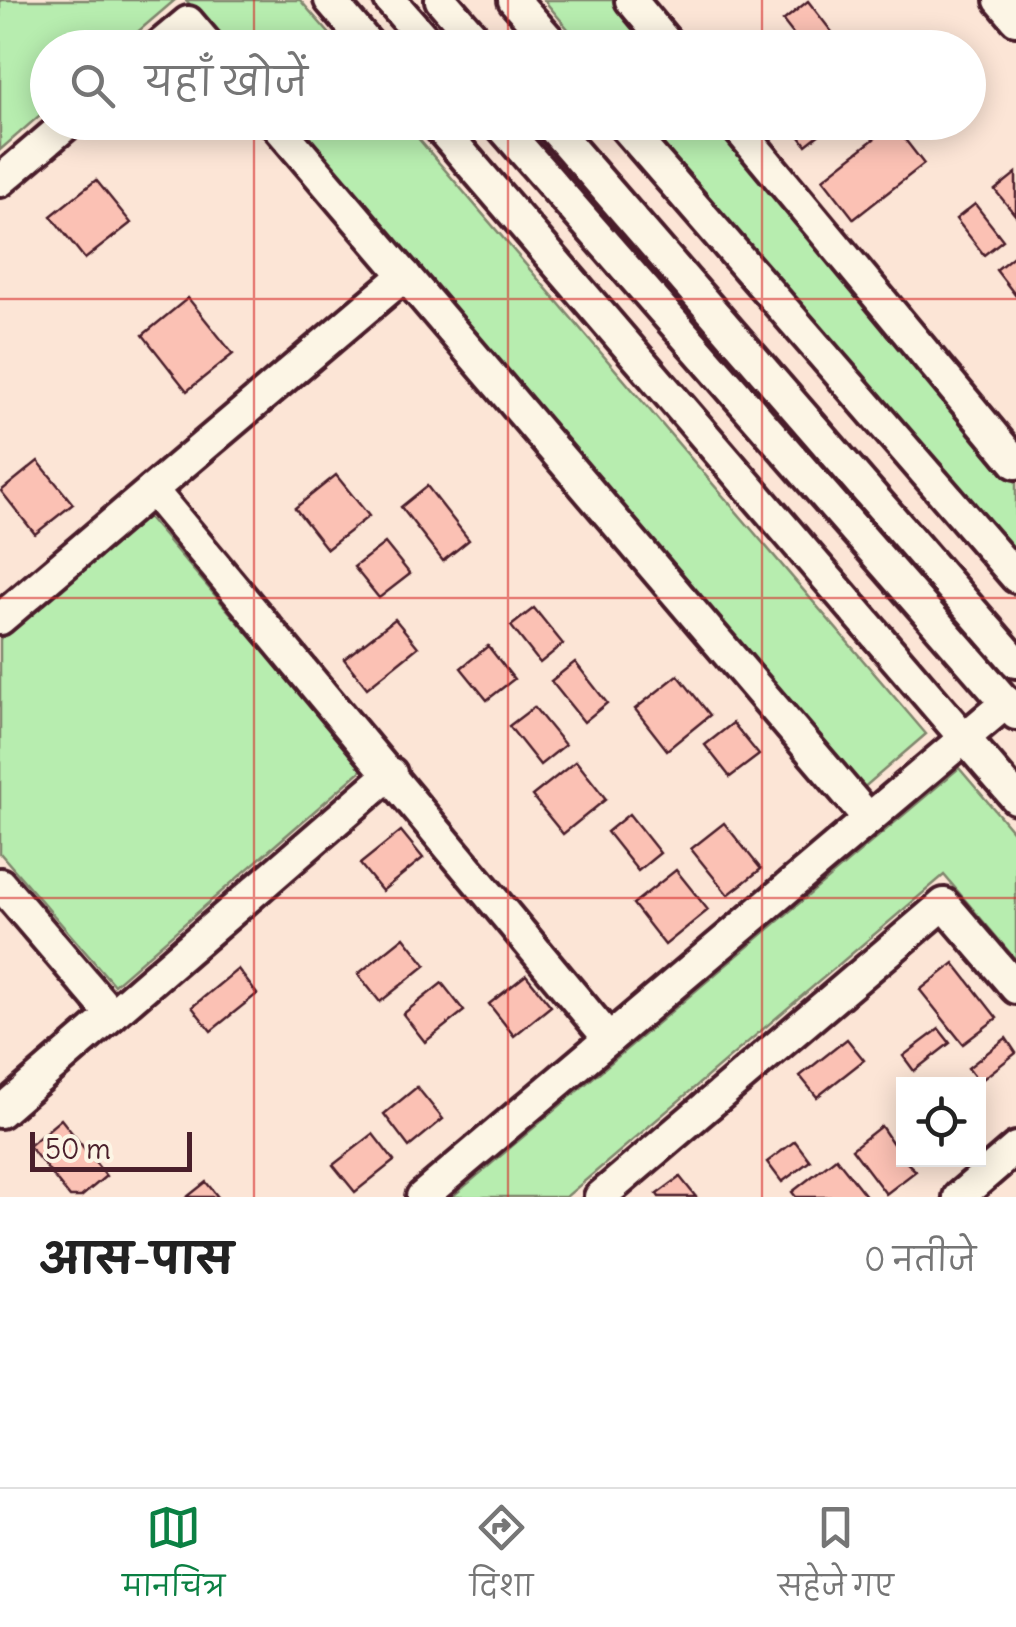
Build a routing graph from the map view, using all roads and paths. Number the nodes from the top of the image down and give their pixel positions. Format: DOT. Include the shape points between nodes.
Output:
graph roads {
  1 [pos="330,0"];
  2 [pos="390,0"];
  3 [pos="441,0"];
  4 [pos="514,0"];
  5 [pos="631,0"];
  6 [pos="356,30"];
  7 [pos="416,30"];
  8 [pos="467,30"];
  9 [pos="540,30"];
  10 [pos="655,30"];
  11 [pos="48,140"];
  12 [pos="289,140"];
  13 [pos="451,140"];
  14 [pos="514,140"];
  15 [pos="564,140"];
  16 [pos="637,140"];
  17 [pos="748,140"];
  18 [pos="0,181"];
  19 [pos="405,276"];
  20 [pos="1016,463"];
  21 [pos="152,490"];
  22 [pos="1016,578"];
  23 [pos="0,620"];
  24 [pos="1004,624"];
  25 [pos="1016,662"];
  26 [pos="1011,708"];
  27 [pos="966,737"];
  28 [pos="390,773"];
  29 [pos="1016,798"];
  30 [pos="869,819"];
  31 [pos="0,884"];
  32 [pos="1016,988"];
  33 [pos="112,1014"];
  34 [pos="609,1039"];
  35 [pos="0,1112"];
  36 [pos="1016,1148"];
  37 [pos="422,1197"];
  38 [pos="600,1197"];
  39 [pos="959,1197"];
  1 -- 6 [label="street"];
  2 -- 7 [label="street"];
  3 -- 8 [label="street"];
  4 -- 9 [label="street"];
  5 -- 10 [label="street"];
  11 -- 18 [label="street"];
  12 -- 19 [label="street"];
  13 -- 27 [label="street"];
  14 -- 26 [label="street"];
  15 -- 24 [label="street"];
  16 -- 22 [label="street"];
  17 -- 20 [label="street"];
  19 -- 21 [label="street"];
  19 -- 30 [label="street"];
  21 -- 23 [label="street"];
  21 -- 28 [label="street"];
  24 -- 25 [label="street"];
  26 -- 27 [label="street"];
  27 -- 29 [label="street"];
  27 -- 30 [label="street"];
  28 -- 33 [label="street"];
  28 -- 34 [label="street"];
  30 -- 34 [label="street"];
  31 -- 33 [label="street"];
  32 -- 38 [label="street" via="944,904"];
  33 -- 35 [label="street"];
  34 -- 37 [label="street"];
  36 -- 39 [label="street"];
}
